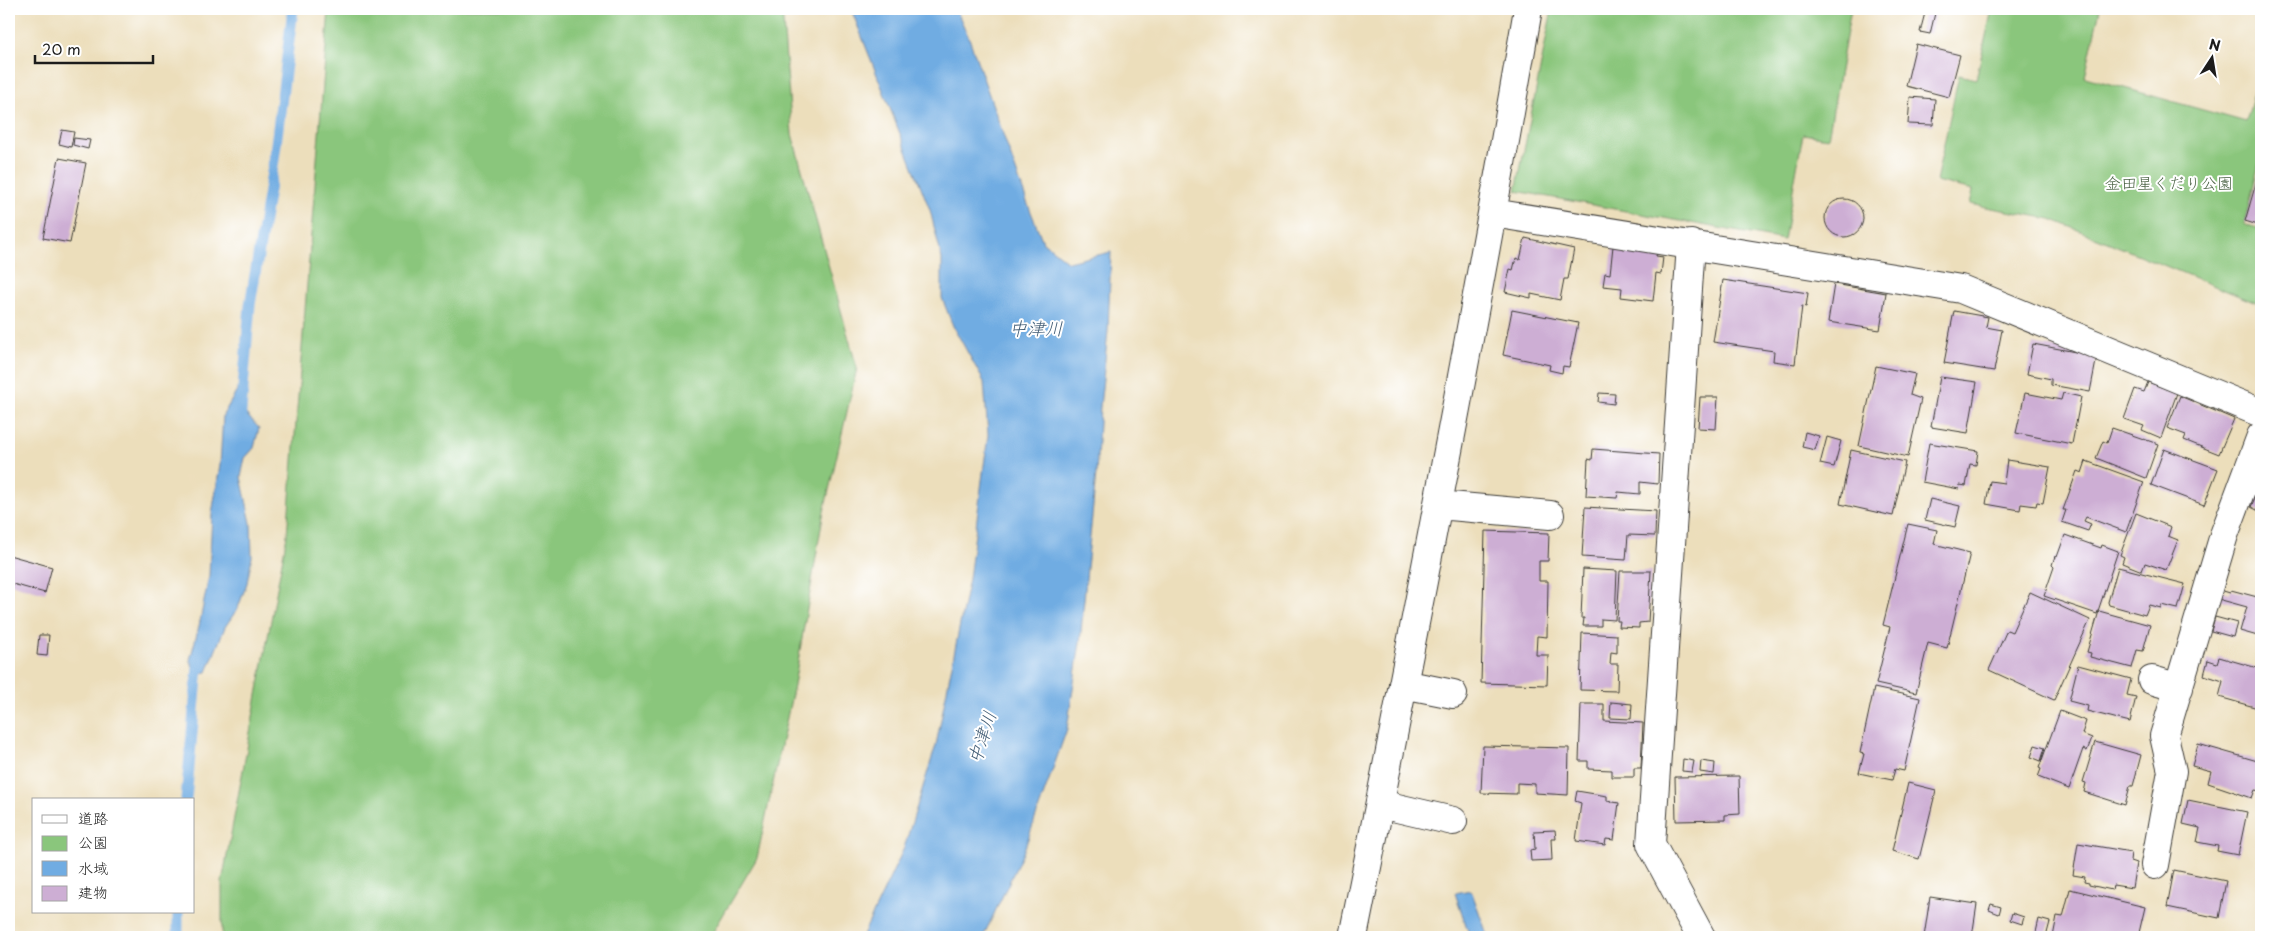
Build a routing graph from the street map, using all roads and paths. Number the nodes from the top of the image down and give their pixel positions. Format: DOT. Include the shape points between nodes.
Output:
graph roads {
  1 [pos="1528,9"];
  2 [pos="1493,213"];
  3 [pos="1691,244"];
  4 [pos="2261,413"];
  5 [pos="2261,436"];
  6 [pos="1439,505"];
  7 [pos="1550,515"];
  8 [pos="2152,680"];
  9 [pos="1403,684"];
  10 [pos="2179,688"];
  11 [pos="1453,694"];
  12 [pos="1380,804"];
  13 [pos="1453,821"];
  14 [pos="2155,865"];
  15 [pos="1353,937"];
  16 [pos="1700,937"];
  1 -- 2 [label="street"];
  2 -- 3 [label="street"];
  2 -- 6 [label="street"];
  3 -- 4 [label="street" via="1962,289"];
  3 -- 16 [label="street" via="1651,844"];
  5 -- 10 [label="street" via="2224,535"];
  6 -- 7 [label="street"];
  6 -- 9 [label="street"];
  8 -- 10 [label="street"];
  9 -- 11 [label="street"];
  9 -- 12 [label="street"];
  10 -- 14 [label="street" via="2164,736 2172,771 2149,831"];
  12 -- 13 [label="street"];
  12 -- 15 [label="street"];
}
